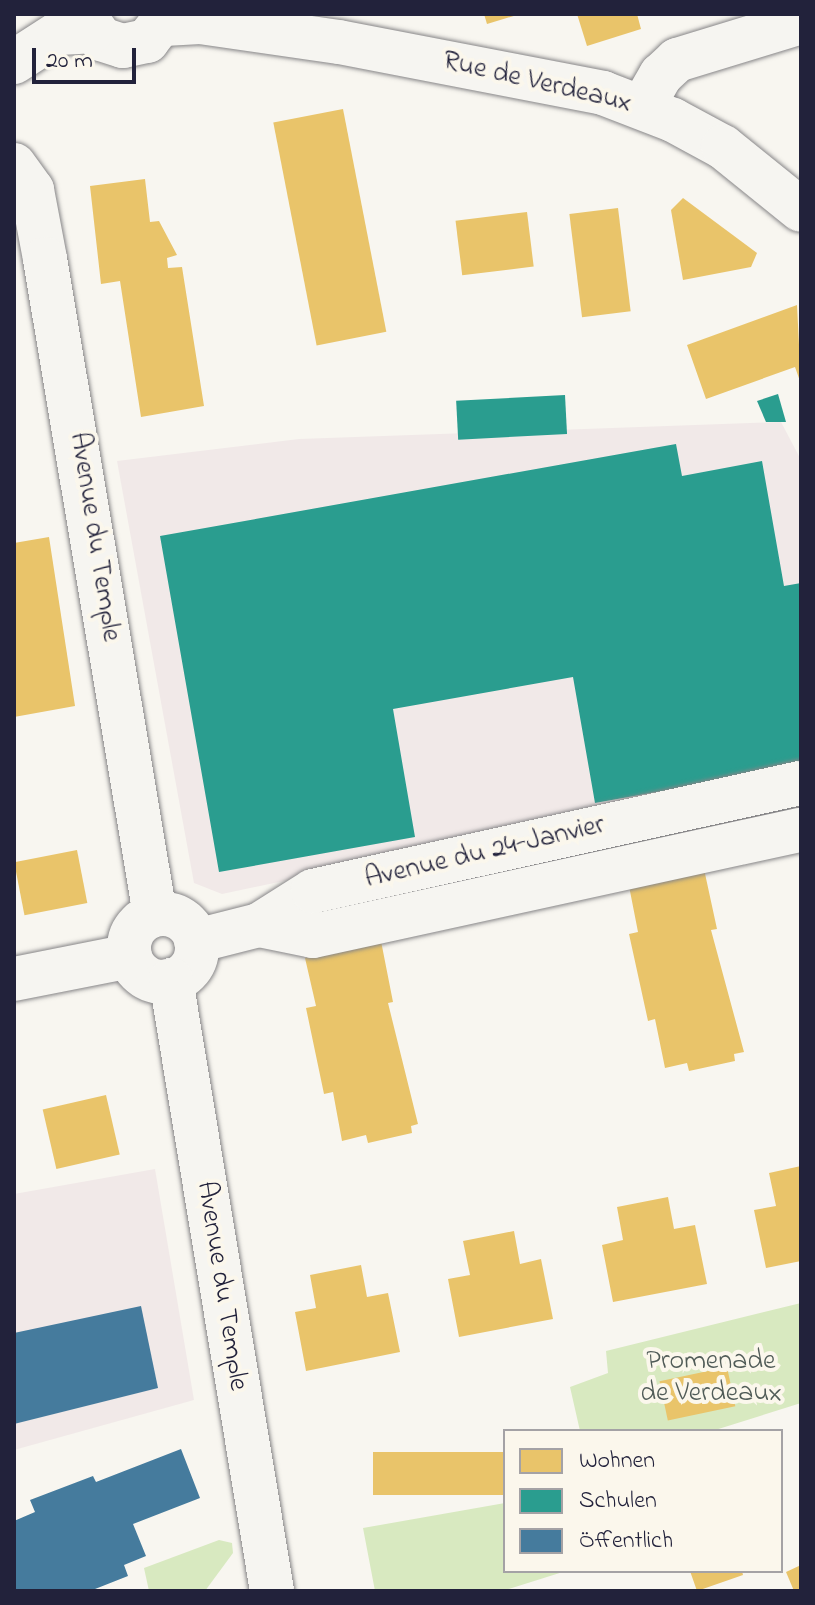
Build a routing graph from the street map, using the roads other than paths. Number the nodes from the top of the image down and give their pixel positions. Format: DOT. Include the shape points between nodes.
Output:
graph roads {
  1 [pos="166,19"];
  2 [pos="88,22"];
  3 [pos="801,22"];
  4 [pos="327,28"];
  5 [pos="14,62"];
  6 [pos="643,106"];
  7 [pos="14,165"];
  8 [pos="801,210"];
  9 [pos="801,783"];
  10 [pos="719,800"];
  11 [pos="801,830"];
  12 [pos="728,846"];
  13 [pos="155,915"];
  14 [pos="259,925"];
  15 [pos="196,941"];
  16 [pos="130,956"];
  17 [pos="14,979"];
  18 [pos="171,980"];
  19 [pos="272,1591"];
  1 -- 2 [label="street" via="135,45 112,44"];
  1 -- 4 [label="street, Rue de Verdeaux"];
  2 -- 5 [label="street" via="59,33"];
  3 -- 6 [label="street" via="677,60"];
  4 -- 6 [label="street, Rue de Verdeaux"];
  6 -- 8 [label="street, Rue de Verdeaux" via="723,147"];
  7 -- 13 [label="street, Avenue du Temple" via="32,190"];
  9 -- 10 [label="street, Avenue du 24-Janvier"];
  10 -- 12 [label="street"];
  10 -- 14 [label="street, Avenue du 24-Janvier" via="313,891"];
  11 -- 12 [label="street, Avenue du 24-Janvier"];
  12 -- 14 [label="street, Avenue du 24-Janvier" via="313,936"];
  13 -- 15 [label="street" via="185,922"];
  13 -- 16 [label="street" via="137,926"];
  14 -- 15 [label="street, Avenue du 24-Janvier"];
  15 -- 18 [label="street" via="188,970"];
  16 -- 17 [label="street"];
  16 -- 18 [label="street" via="150,980"];
  18 -- 19 [label="street, Avenue du Temple"];
}
